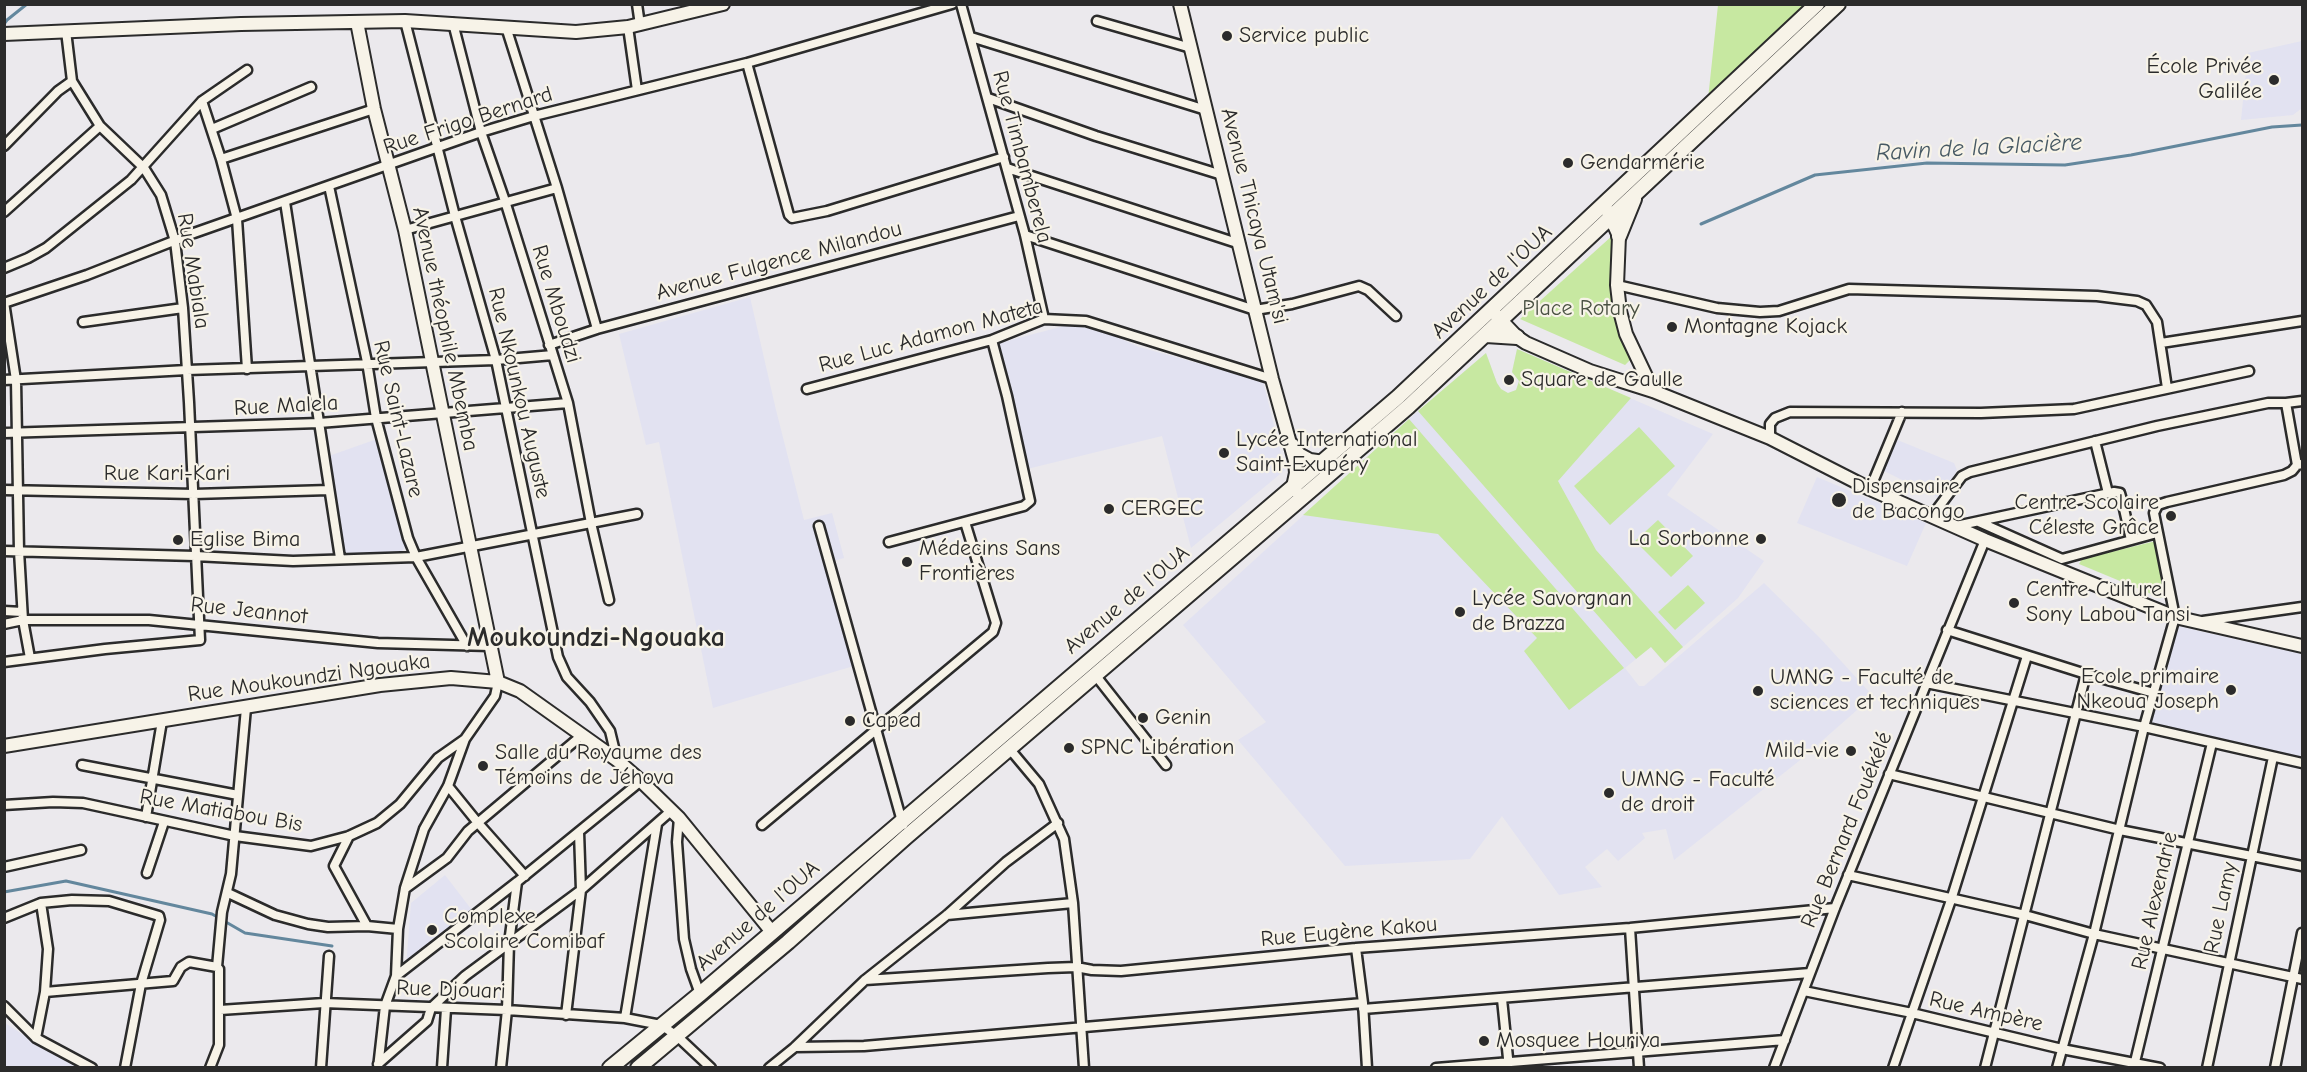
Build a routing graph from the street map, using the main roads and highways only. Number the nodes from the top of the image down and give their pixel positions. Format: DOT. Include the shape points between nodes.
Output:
graph roads {
  1 [pos="1817,4"];
  2 [pos="1838,4"];
  3 [pos="1639,191"];
  4 [pos="1608,211"];
  5 [pos="1619,236"];
  6 [pos="1486,336"];
  7 [pos="1517,338"];
  8 [pos="1328,467"];
  9 [pos="610,1068"];
  10 [pos="638,1068"];
  1 -- 4 [label="main road, Avenue de l'OUA"];
  2 -- 3 [label="main road, Avenue de l'OUA"];
  3 -- 4 [label="main road, Avenue de l'OUA"];
  3 -- 5 [label="main road"];
  4 -- 6 [label="main road, Avenue de l'OUA"];
  4 -- 8 [label="main road, Avenue de l'OUA" via="1492,310"];
  6 -- 7 [label="main road"];
  6 -- 8 [label="main road, Avenue de l'OUA"];
  8 -- 9 [label="main road, Avenue de l'OUA" via="1293,487"];
  8 -- 10 [label="main road, Avenue de l'OUA" via="1302,499"];
}
